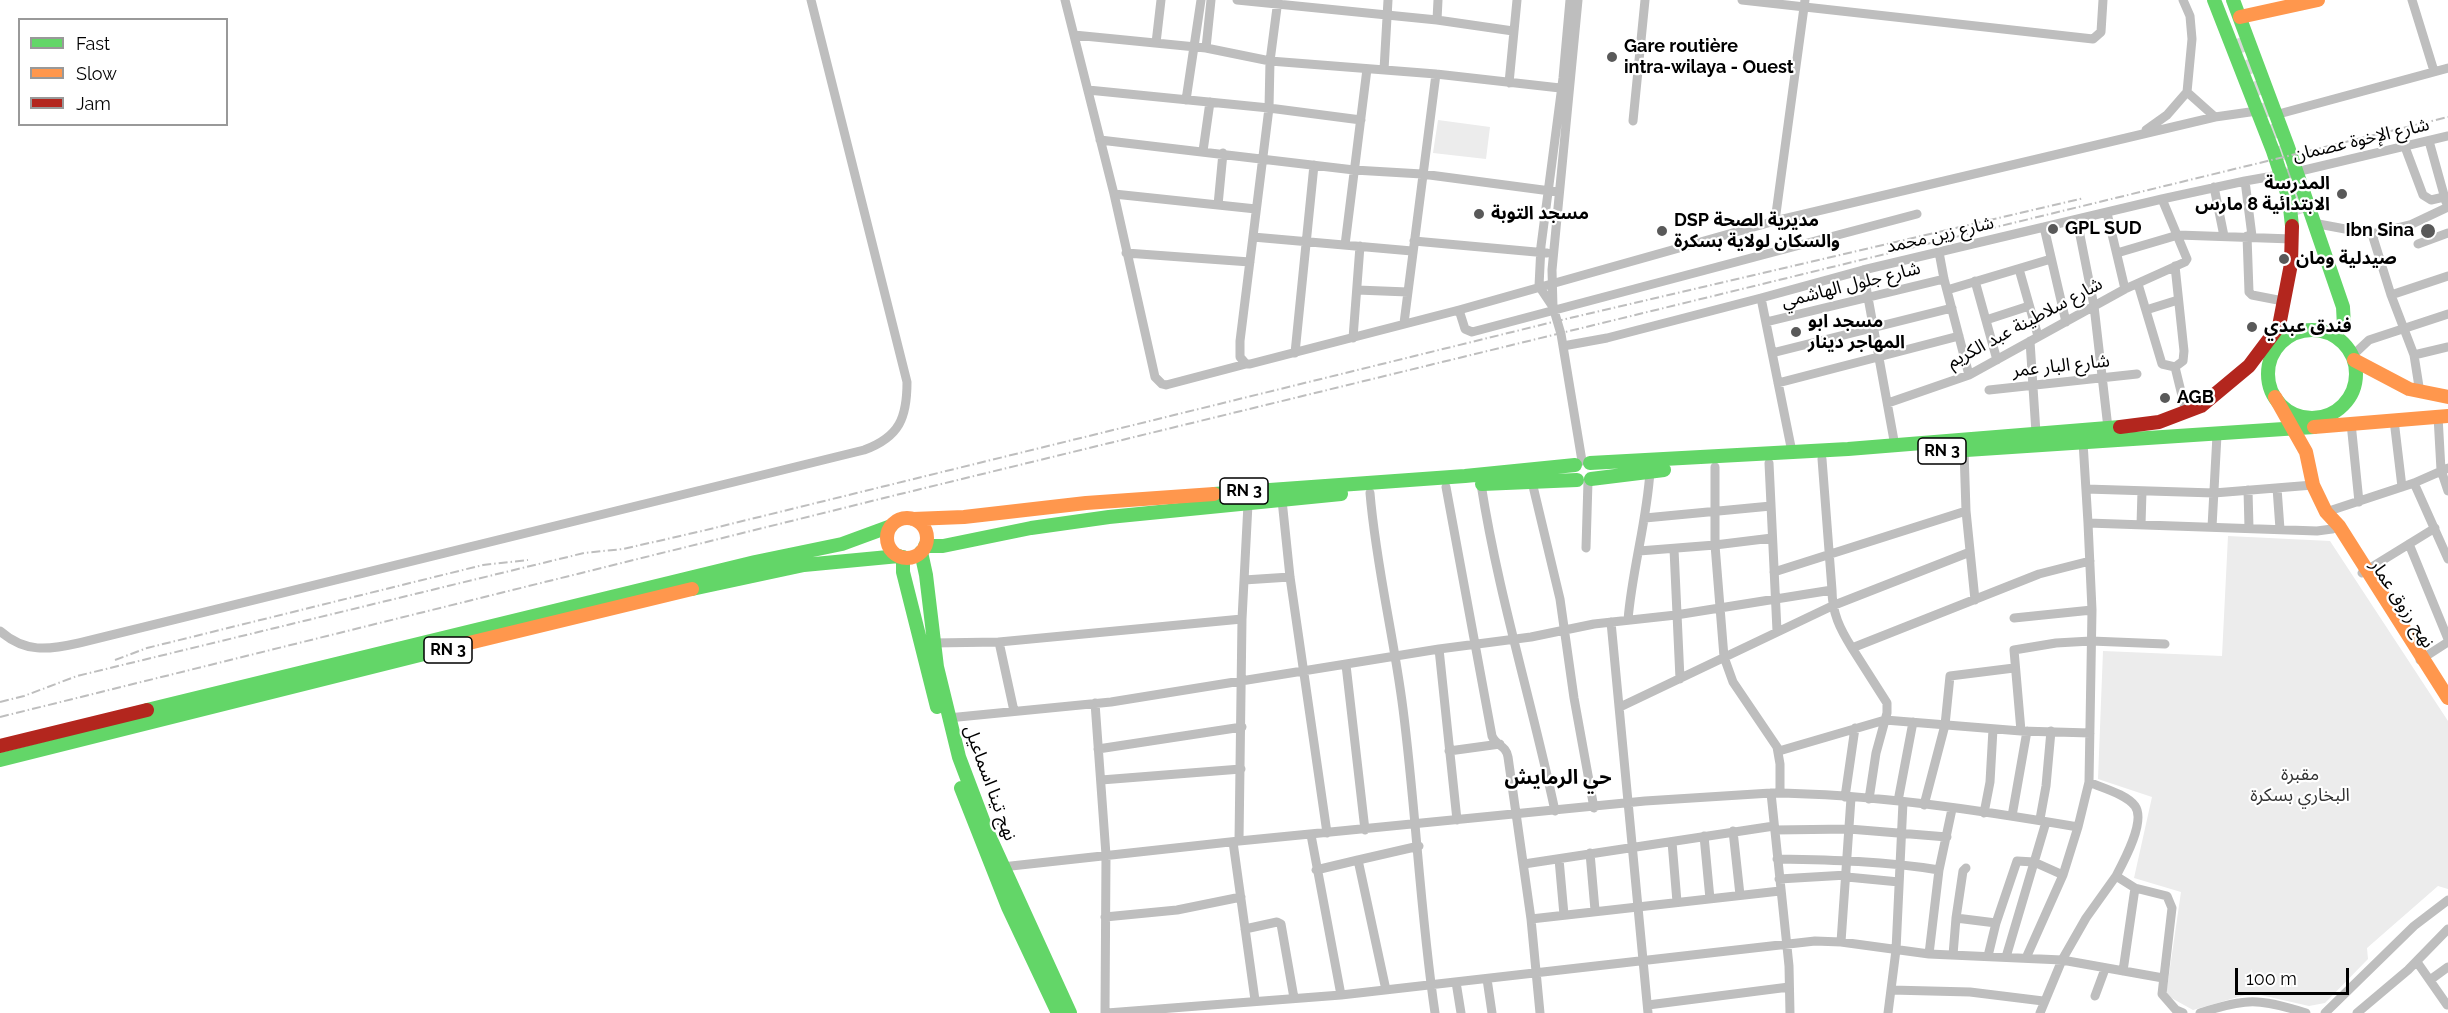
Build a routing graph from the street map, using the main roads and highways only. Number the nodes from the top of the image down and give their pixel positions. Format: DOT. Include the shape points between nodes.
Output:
graph roads {
  1 [pos="2214,0"];
  2 [pos="2221,0"];
  3 [pos="2226,0"];
  4 [pos="2233,0"];
  5 [pos="2318,0"];
  6 [pos="2233,18"];
  7 [pos="2307,224"];
  8 [pos="2279,326"];
  9 [pos="2276,349"];
  10 [pos="2351,354"];
  11 [pos="2249,366"];
  12 [pos="2275,397"];
  13 [pos="2448,397"];
  14 [pos="2443,416"];
  15 [pos="2317,419"];
  16 [pos="2294,429"];
  17 [pos="2306,452"];
  18 [pos="1582,463"];
  19 [pos="1585,480"];
  20 [pos="913,519"];
  21 [pos="891,526"];
  22 [pos="923,549"];
  23 [pos="901,556"];
  24 [pos="2420,660"];
  25 [pos="2448,698"];
  26 [pos="2448,710"];
  27 [pos="0,746"];
  28 [pos="0,760"];
  29 [pos="1058,1013"];
  30 [pos="1071,1013"];
  1 -- 8 [label="main road, RN 3" via="2289,199 2291,264"];
  2 -- 6 [label="main road, RN 3"];
  3 -- 6 [label="main road, RN 3"];
  4 -- 6 [label="main road, RN 3"];
  5 -- 6 [label="main road"];
  6 -- 7 [label="main road, RN 3" via="2296,172"];
  7 -- 8 [label="main road, RN 3" via="2290,304"];
  7 -- 10 [label="main road, RN 3" via="2343,307"];
  8 -- 9 [label="main road"];
  8 -- 11 [label="main road, RN 3"];
  9 -- 10 [label="main road" via="2288,337 2313,330 2338,338"];
  9 -- 11 [label="main road, RN 3"];
  9 -- 12 [label="main road" via="2268,374"];
  10 -- 13 [label="main road" via="2420,393"];
  10 -- 15 [label="main road" via="2355,384 2350,395 2343,405"];
  11 -- 18 [label="main road, RN 3" via="2201,406 2159,422 1896,446"];
  12 -- 15 [label="main road" via="2287,410"];
  12 -- 16 [label="main road"];
  14 -- 15 [label="main road" via="2351,423"];
  15 -- 16 [label="main road, RN 3"];
  15 -- 17 [label="main road"];
  16 -- 17 [label="main road"];
  16 -- 19 [label="main road, RN 3" via="1650,471"];
  17 -- 24 [label="main road, نهج رزوق عمار" via="2313,485 2331,521"];
  18 -- 19 [label="main road" via="1594,473"];
  18 -- 19 [label="main road" via="1573,471"];
  18 -- 20 [label="main road, RN 3" via="1465,476 1086,503 964,518"];
  19 -- 22 [label="main road, RN 3" via="1481,484 1109,517"];
  20 -- 21 [label="main road" via="903,518"];
  20 -- 22 [label="main road" via="924,528 927,537"];
  21 -- 23 [label="main road" via="888,543"];
  21 -- 27 [label="main road, RN 3" via="848,543 743,564"];
  22 -- 23 [label="main road" via="916,556"];
  22 -- 30 [label="main road, نهج تينا اسماعيل" via="933,643 948,718 1002,867"];
  23 -- 28 [label="main road, RN 3" via="804,565 752,575"];
  23 -- 29 [label="main road, نهج تينا اسماعيل" via="955,771 1008,907"];
  24 -- 25 [label="main road, نهج رزوق عمار"];
  24 -- 26 [label="main road, نهج رزوق عمار"];
}
